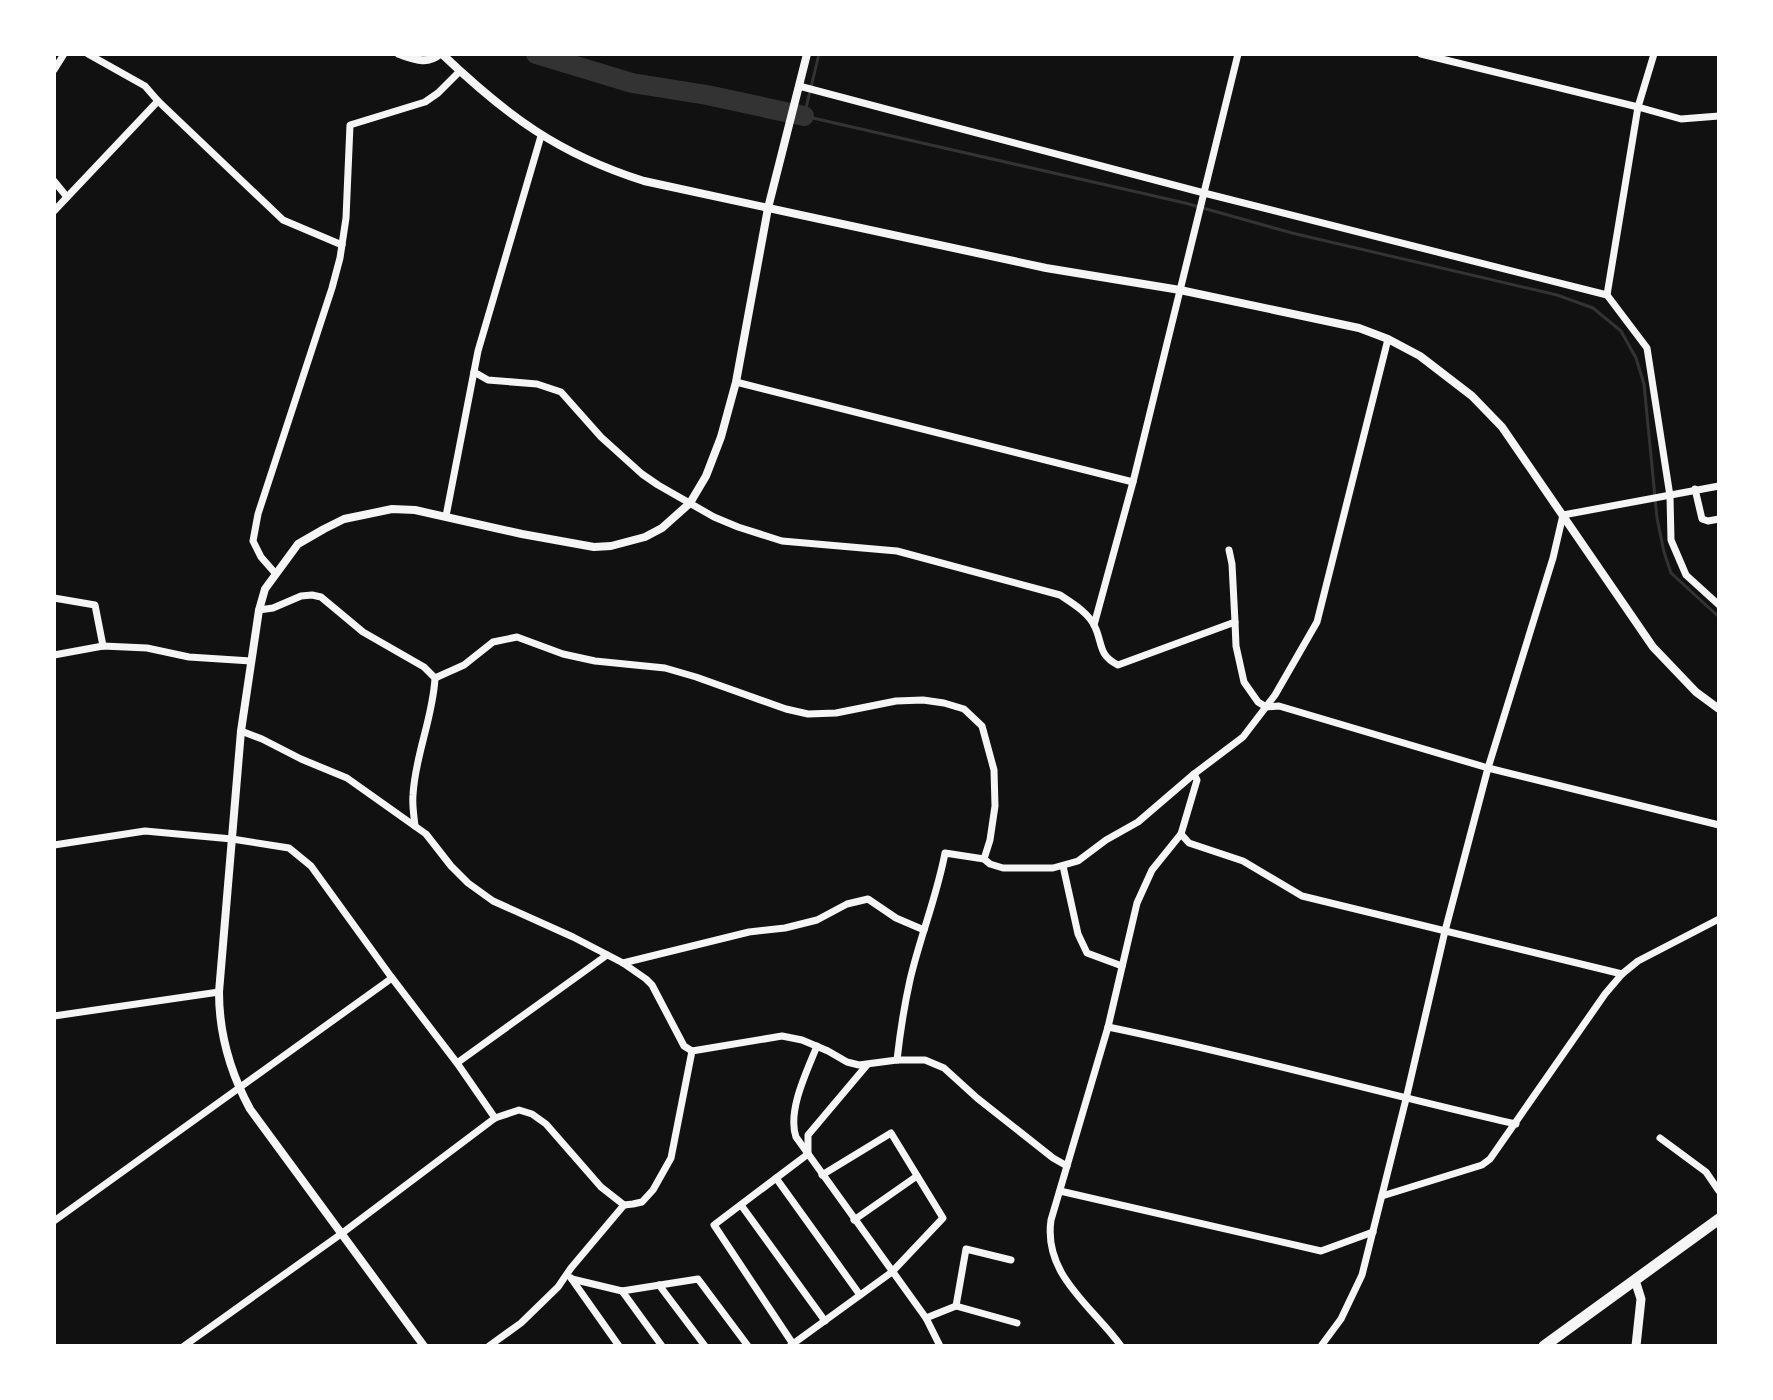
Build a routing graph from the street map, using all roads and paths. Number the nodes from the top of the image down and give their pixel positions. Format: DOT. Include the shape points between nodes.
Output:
graph roads {
  1 [pos="64,54"];
  2 [pos="88,54"];
  3 [pos="399,54"];
  4 [pos="441,54"];
  5 [pos="807,54"];
  6 [pos="1238,54"];
  7 [pos="1421,54"];
  8 [pos="1654,54"];
  9 [pos="54,70"];
  10 [pos="460,71"];
  11 [pos="798,90"];
  12 [pos="158,101"];
  13 [pos="1638,107"];
  14 [pos="1719,116"];
  15 [pos="541,136"];
  16 [pos="54,181"];
  17 [pos="67,197"];
  18 [pos="1203,197"];
  19 [pos="768,208"];
  20 [pos="54,211"];
  21 [pos="342,245"];
  22 [pos="1180,290"];
  23 [pos="1607,295"];
  24 [pos="1388,339"];
  25 [pos="474,372"];
  26 [pos="736,382"];
  27 [pos="1133,482"];
  28 [pos="1719,486"];
  29 [pos="1695,489"];
  30 [pos="1670,496"];
  31 [pos="690,503"];
  32 [pos="1563,515"];
  33 [pos="446,516"];
  34 [pos="1719,519"];
  35 [pos="1229,550"];
  36 [pos="275,573"];
  37 [pos="54,598"];
  38 [pos="1719,605"];
  39 [pos="259,610"];
  40 [pos="1235,622"];
  41 [pos="1094,625"];
  42 [pos="103,646"];
  43 [pos="54,655"];
  44 [pos="251,661"];
  45 [pos="435,678"];
  46 [pos="1266,707"];
  47 [pos="1719,709"];
  48 [pos="241,731"];
  49 [pos="1488,768"];
  50 [pos="1194,774"];
  51 [pos="1719,825"];
  52 [pos="415,826"];
  53 [pos="1181,834"];
  54 [pos="232,839"];
  55 [pos="54,845"];
  56 [pos="984,859"];
  57 [pos="1063,866"];
  58 [pos="1719,919"];
  59 [pos="924,930"];
  60 [pos="1445,931"];
  61 [pos="607,955"];
  62 [pos="623,963"];
  63 [pos="1122,966"];
  64 [pos="1622,974"];
  65 [pos="392,978"];
  66 [pos="219,992"];
  67 [pos="54,1016"];
  68 [pos="1108,1027"];
  69 [pos="817,1046"];
  70 [pos="692,1051"];
  71 [pos="897,1060"];
  72 [pos="457,1063"];
  73 [pos="867,1065"];
  74 [pos="239,1089"];
  75 [pos="1406,1099"];
  76 [pos="495,1118"];
  77 [pos="1516,1124"];
  78 [pos="1660,1138"];
  79 [pos="808,1154"];
  80 [pos="1067,1166"];
  81 [pos="822,1175"];
  82 [pos="917,1176"];
  83 [pos="776,1178"];
  84 [pos="1060,1191"];
  85 [pos="1719,1191"];
  86 [pos="1382,1196"];
  87 [pos="624,1205"];
  88 [pos="741,1205"];
  89 [pos="1719,1219"];
  90 [pos="854,1220"];
  91 [pos="54,1221"];
  92 [pos="1373,1232"];
  93 [pos="341,1234"];
  94 [pos="1011,1260"];
  95 [pos="892,1272"];
  96 [pos="570,1276"];
  97 [pos="1635,1280"];
  98 [pos="659,1285"];
  99 [pos="622,1291"];
  100 [pos="860,1295"];
  101 [pos="956,1306"];
  102 [pos="926,1318"];
  103 [pos="825,1321"];
  104 [pos="1017,1323"];
  105 [pos="791,1345"];
  106 [pos="184,1346"];
  107 [pos="424,1346"];
  108 [pos="489,1346"];
  109 [pos="619,1346"];
  110 [pos="662,1346"];
  111 [pos="705,1346"];
  112 [pos="748,1346"];
  113 [pos="940,1346"];
  114 [pos="1121,1346"];
  115 [pos="1321,1346"];
  116 [pos="1544,1346"];
  117 [pos="1636,1346"];
  1 -- 9 [label="street"];
  2 -- 12 [label="street" via="145,86"];
  3 -- 4 [label="street" via="421,61"];
  4 -- 10 [label="street"];
  5 -- 11 [label="street"];
  6 -- 18 [label="street"];
  7 -- 13 [label="street"];
  8 -- 13 [label="street"];
  10 -- 15 [label="street"];
  10 -- 21 [label="street" via="425,102 350,125"];
  11 -- 18 [label="street"];
  11 -- 19 [label="street"];
  12 -- 17 [label="street"];
  12 -- 21 [label="street" via="283,220"];
  13 -- 14 [label="street" via="1681,119"];
  13 -- 23 [label="street"];
  15 -- 19 [label="street" via="609,170"];
  15 -- 25 [label="street"];
  16 -- 17 [label="street"];
  17 -- 20 [label="street"];
  18 -- 22 [label="street"];
  18 -- 23 [label="street"];
  19 -- 22 [label="street" via="1046,268"];
  19 -- 26 [label="street"];
  21 -- 36 [label="street" via="258,514 253,541"];
  22 -- 24 [label="street" via="1359,328"];
  22 -- 27 [label="street"];
  23 -- 30 [label="street" via="1647,348"];
  24 -- 32 [label="street" via="1472,396 1502,427"];
  24 -- 46 [label="street" via="1317,622"];
  25 -- 31 [label="street" via="488,380 537,384 561,392 642,474"];
  25 -- 33 [label="street"];
  26 -- 27 [label="street"];
  26 -- 31 [label="street" via="721,437"];
  27 -- 41 [label="street"];
  28 -- 29 [label="street"];
  29 -- 30 [label="street"];
  29 -- 34 [label="street" via="1702,519"];
  30 -- 32 [label="street"];
  30 -- 38 [label="street" via="1671,540 1686,575"];
  31 -- 33 [label="street" via="645,537 594,547"];
  31 -- 41 [label="street" via="782,541 897,551 1060,595"];
  32 -- 47 [label="street" via="1653,647"];
  32 -- 49 [label="street"];
  33 -- 36 [label="street" via="392,509 344,519 298,544"];
  35 -- 40 [label="street"];
  36 -- 39 [label="street"];
  37 -- 42 [label="street" via="95,605"];
  39 -- 44 [label="street"];
  39 -- 45 [label="street" via="301,596 321,597 363,632"];
  40 -- 41 [label="street" via="1118,665 1101,651"];
  40 -- 46 [label="street" via="1244,682"];
  42 -- 43 [label="street"];
  42 -- 44 [label="street"];
  44 -- 48 [label="street"];
  45 -- 52 [label="street" via="414,782"];
  45 -- 56 [label="street" via="464,665 493,642 517,637 585,659 665,668 808,714 896,701 964,709 982,726 994,770 995,806"];
  46 -- 49 [label="street" via="1279,706"];
  46 -- 50 [label="street" via="1243,737"];
  48 -- 52 [label="street" via="347,778"];
  48 -- 54 [label="street"];
  49 -- 51 [label="street"];
  49 -- 60 [label="street"];
  50 -- 53 [label="street" via="1197,780"];
  50 -- 57 [label="street" via="1138,822"];
  52 -- 61 [label="street" via="468,883 493,901"];
  53 -- 60 [label="street" via="1189,843 1243,861 1302,896"];
  53 -- 63 [label="street" via="1152,870 1137,903"];
  54 -- 55 [label="street" via="145,831"];
  54 -- 65 [label="street" via="289,848 311,866"];
  54 -- 66 [label="street"];
  56 -- 57 [label="street" via="1003,868"];
  56 -- 59 [label="street" via="945,853"];
  57 -- 63 [label="street" via="1087,953"];
  58 -- 64 [label="street"];
  59 -- 62 [label="street" via="868,899 817,920"];
  59 -- 71 [label="street" via="900,1025"];
  60 -- 64 [label="street"];
  60 -- 75 [label="street"];
  61 -- 62 [label="street"];
  61 -- 72 [label="street"];
  62 -- 70 [label="street" via="652,985 684,1046"];
  63 -- 68 [label="street"];
  64 -- 77 [label="street"];
  65 -- 72 [label="street"];
  65 -- 74 [label="street"];
  66 -- 67 [label="street"];
  66 -- 74 [label="street" via="223,1040"];
  68 -- 75 [label="street"];
  68 -- 80 [label="street"];
  69 -- 70 [label="street" via="782,1036"];
  69 -- 73 [label="street" via="847,1062"];
  69 -- 79 [label="street" via="792,1126"];
  70 -- 87 [label="street" via="671,1158 642,1202"];
  71 -- 73 [label="street"];
  71 -- 80 [label="street" via="925,1060 944,1068"];
  72 -- 76 [label="street"];
  73 -- 79 [label="street" via="808,1135"];
  74 -- 91 [label="street"];
  74 -- 93 [label="street"];
  75 -- 77 [label="street"];
  75 -- 86 [label="street"];
  76 -- 87 [label="street" via="519,1110 532,1114"];
  76 -- 93 [label="street"];
  77 -- 86 [label="street" via="1482,1165"];
  78 -- 85 [label="street" via="1706,1172"];
  79 -- 81 [label="street"];
  79 -- 83 [label="street"];
  80 -- 84 [label="street"];
  81 -- 82 [label="street" via="891,1133"];
  81 -- 90 [label="street"];
  82 -- 90 [label="street"];
  82 -- 95 [label="street" via="943,1218"];
  83 -- 88 [label="street"];
  83 -- 100 [label="street"];
  84 -- 92 [label="street" via="1321,1251"];
  84 -- 114 [label="street" via="1049,1234 1053,1258"];
  86 -- 92 [label="street"];
  87 -- 96 [label="street"];
  88 -- 103 [label="street"];
  88 -- 105 [label="street" via="714,1225"];
  89 -- 97 [label="highway"];
  90 -- 95 [label="street"];
  92 -- 115 [label="street" via="1362,1275"];
  93 -- 106 [label="street"];
  93 -- 107 [label="street"];
  94 -- 101 [label="street" via="966,1249"];
  95 -- 100 [label="street"];
  95 -- 102 [label="street"];
  96 -- 99 [label="street"];
  96 -- 108 [label="street"];
  96 -- 109 [label="street"];
  97 -- 116 [label="highway"];
  97 -- 117 [label="main road" via="1641,1299"];
  98 -- 99 [label="street"];
  98 -- 111 [label="street"];
  98 -- 112 [label="street" via="698,1279"];
  99 -- 110 [label="street"];
  100 -- 103 [label="street"];
  101 -- 102 [label="street"];
  101 -- 104 [label="street"];
  102 -- 113 [label="street"];
  103 -- 105 [label="street"];
}
